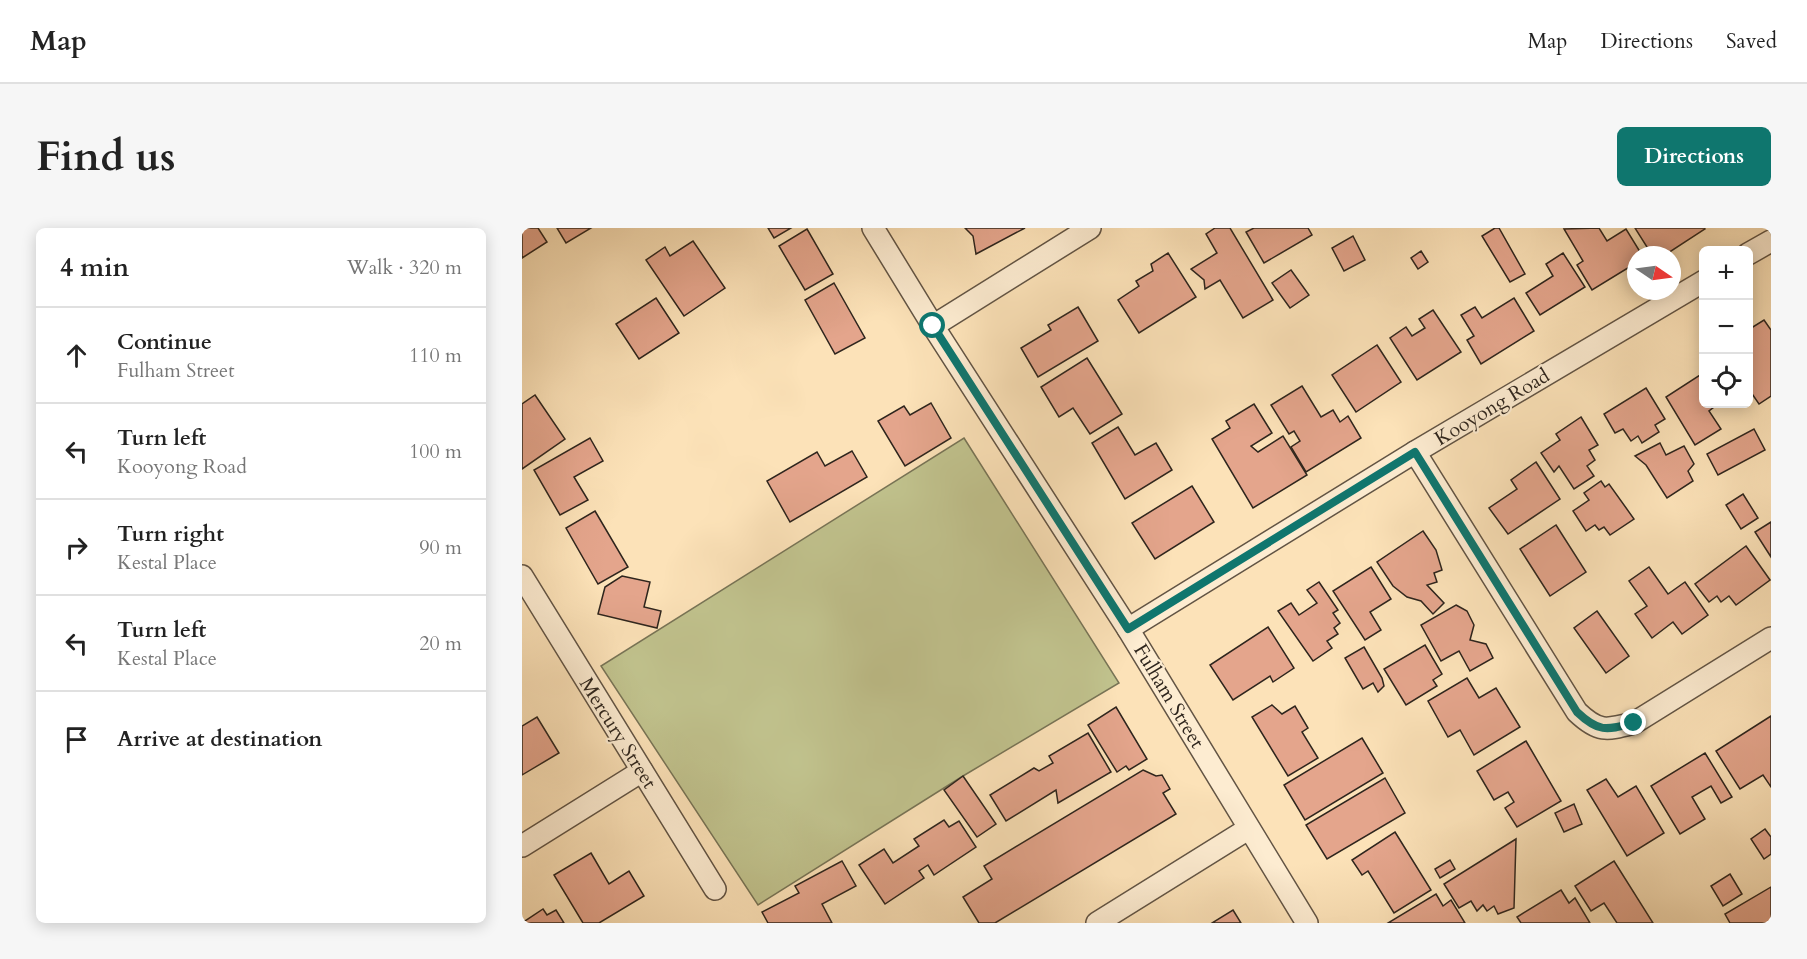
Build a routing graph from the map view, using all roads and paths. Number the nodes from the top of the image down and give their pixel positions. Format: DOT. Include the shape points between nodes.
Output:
graph roads {
  1 [pos="873,228"];
  2 [pos="1090,228"];
  3 [pos="1771,241"];
  4 [pos="1753,252"];
  5 [pos="1699,284"];
  6 [pos="933,326"];
  7 [pos="1415,452"];
  8 [pos="522,576"];
  9 [pos="1128,629"];
  10 [pos="1771,638"];
  11 [pos="642,771"];
  12 [pos="1248,829"];
  13 [pos="522,846"];
  14 [pos="715,890"];
  15 [pos="1098,923"];
  16 [pos="1307,923"];
  1 -- 6 [label="street, Fulham Street"];
  2 -- 6 [label="street"];
  3 -- 4 [label="street"];
  5 -- 7 [label="street, Kooyong Road"];
  6 -- 9 [label="street, Fulham Street"];
  7 -- 9 [label="street, Kooyong Road"];
  7 -- 10 [label="street" via="1577,712 1591,726 1611,729 1634,723"];
  8 -- 11 [label="street, Mercury Street"];
  9 -- 12 [label="street, Fulham Street"];
  11 -- 13 [label="street"];
  11 -- 14 [label="street, Mercury Street"];
  12 -- 15 [label="street"];
  12 -- 16 [label="street, Fulham Street"];
}
